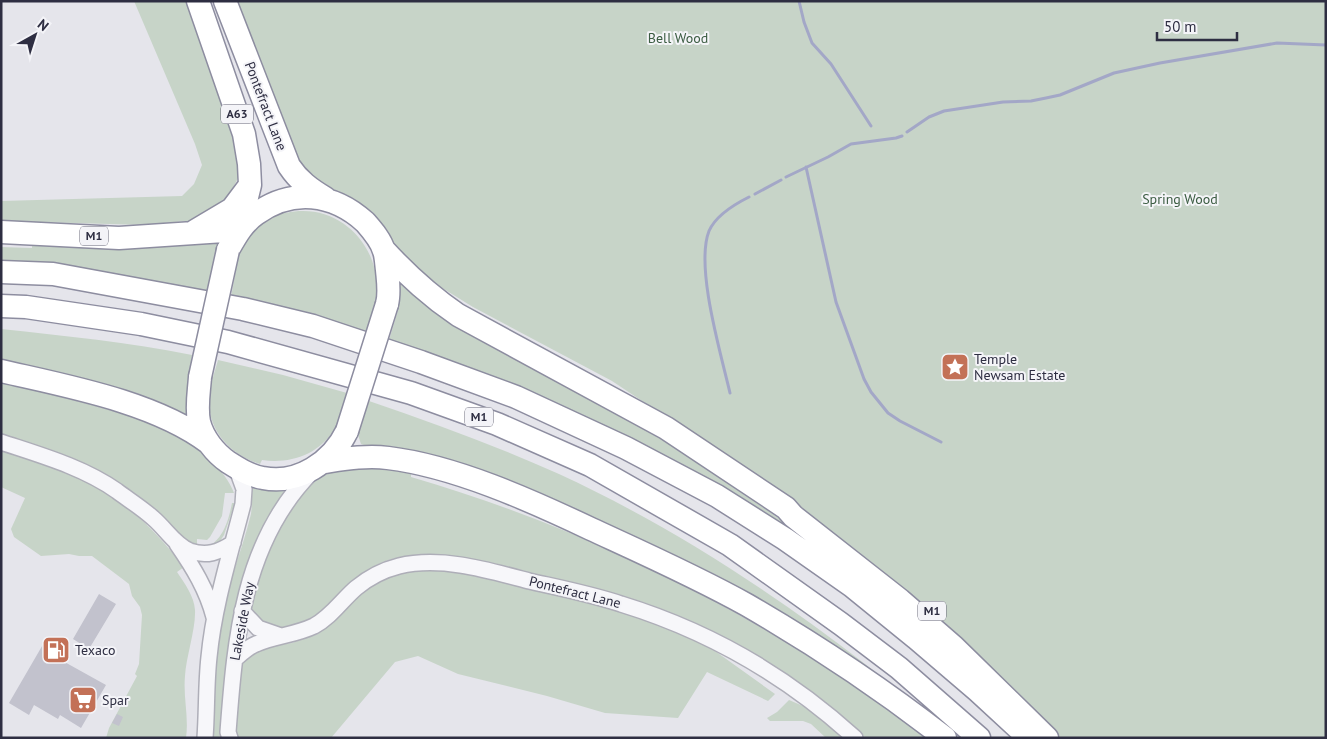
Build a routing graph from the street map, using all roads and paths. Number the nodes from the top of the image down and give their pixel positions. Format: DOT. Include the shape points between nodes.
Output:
graph roads {
  1 [pos="198,1"];
  2 [pos="225,1"];
  3 [pos="250,185"];
  4 [pos="324,198"];
  5 [pos="239,230"];
  6 [pos="1,232"];
  7 [pos="188,234"];
  8 [pos="384,250"];
  9 [pos="1,272"];
  10 [pos="1,306"];
  11 [pos="1,371"];
  12 [pos="1,442"];
  13 [pos="209,443"];
  14 [pos="321,464"];
  15 [pos="236,467"];
  16 [pos="786,508"];
  17 [pos="172,538"];
  18 [pos="233,543"];
  19 [pos="242,611"];
  20 [pos="214,618"];
  21 [pos="281,636"];
  22 [pos="235,659"];
  23 [pos="205,738"];
  24 [pos="230,738"];
  25 [pos="855,738"];
  26 [pos="945,738"];
  27 [pos="979,738"];
  28 [pos="1029,738"];
  29 [pos="1047,738"];
  30 [pos="1060,738"];
  1 -- 3 [label="highway, Pontefract Lane / A63" via="244,134"];
  2 -- 4 [label="highway, Pontefract Lane / A63" via="290,166 306,187"];
  3 -- 5 [label="highway, Pontefract Lane / A63"];
  3 -- 7 [label="highway, M1" via="232,209"];
  4 -- 5 [label="highway" via="307,197 277,203 255,214"];
  4 -- 8 [label="highway, Pontefract Lane" via="354,213 369,226"];
  5 -- 7 [label="highway, M1"];
  5 -- 13 [label="highway, bridge" via="228,250 200,377 197,406 200,424"];
  6 -- 7 [label="highway, M1" via="119,238"];
  8 -- 14 [label="highway, bridge" via="387,304 347,431 341,444"];
  8 -- 16 [label="highway, M1" via="417,284 458,315 666,428"];
  9 -- 28 [label="highway, M1" via="53,274 243,309 313,326 516,397 626,448 717,496 785,539 852,586 916,638"];
  10 -- 27 [label="highway, M1" via="141,324 228,342 411,393 497,424 590,465 730,545 899,668"];
  11 -- 13 [label="highway" via="69,386 120,402 168,419"];
  12 -- 17 [label="street" via="92,477 135,504"];
  13 -- 15 [label="highway"];
  14 -- 15 [label="highway" via="308,472 270,479 248,474"];
  14 -- 19 [label="street, Lakeside Way" via="304,480 276,518 250,577"];
  14 -- 26 [label="highway" via="376,458 404,460 493,487 561,515 745,604 865,679"];
  15 -- 18 [label="street, Lakeside Way" via="244,489"];
  16 -- 29 [label="highway, M1" via="954,647"];
  16 -- 30 [label="highway, M1" via="802,511 934,613 1015,689"];
  17 -- 18 [label="street" via="185,548 205,554 219,552"];
  17 -- 20 [label="street" via="194,570"];
  18 -- 20 [label="street, Lakeside Way"];
  19 -- 21 [label="street" via="258,628"];
  19 -- 22 [label="street, Lakeside Way"];
  20 -- 23 [label="street, Lakeside Way"];
  21 -- 22 [label="street, Pontefract Lane" via="256,644"];
  21 -- 25 [label="street, Pontefract Lane" via="316,624 355,589 384,570 443,562 620,603 704,635 766,669 830,715"];
  22 -- 24 [label="street, Lakeside Way"];
}
